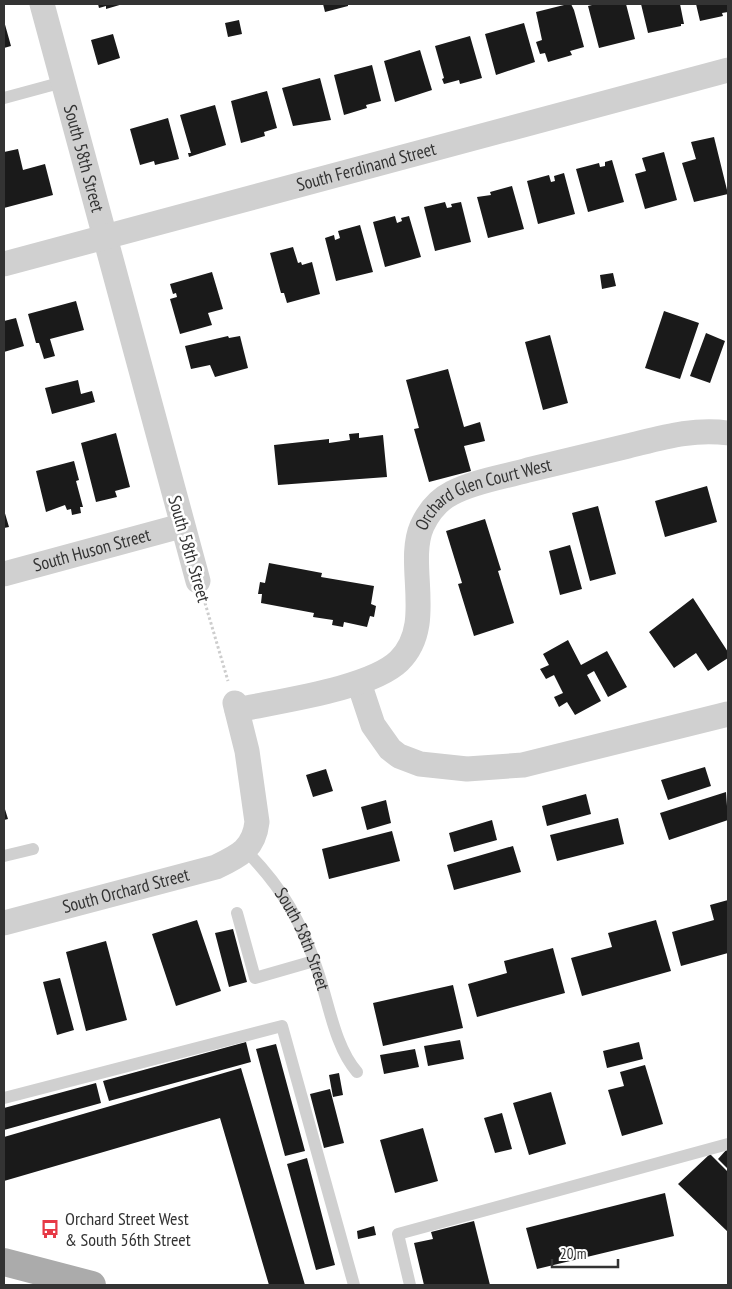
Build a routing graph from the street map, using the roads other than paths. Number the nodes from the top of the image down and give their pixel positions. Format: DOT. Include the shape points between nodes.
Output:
graph roads {
  1 [pos="42,4"];
  2 [pos="728,70"];
  3 [pos="63,82"];
  4 [pos="4,98"];
  5 [pos="106,237"];
  6 [pos="4,264"];
  7 [pos="728,433"];
  8 [pos="181,526"];
  9 [pos="4,574"];
  10 [pos="198,581"];
  11 [pos="359,683"];
  12 [pos="728,714"];
  13 [pos="33,849"];
  14 [pos="246,851"];
  15 [pos="4,856"];
  16 [pos="238,913"];
  17 [pos="4,924"];
  18 [pos="314,961"];
  19 [pos="358,1072"];
  20 [pos="4,1098"];
  21 [pos="728,1144"];
  22 [pos="4,1262"];
  23 [pos="92,1285"];
  24 [pos="354,1285"];
  25 [pos="410,1285"];
  1 -- 3 [label="street, South 58th Street"];
  2 -- 5 [label="street, South Ferdinand Street"];
  3 -- 4 [label="lane"];
  3 -- 5 [label="street, South 58th Street"];
  5 -- 6 [label="street, South Ferdinand Street"];
  5 -- 8 [label="street, South 58th Street"];
  7 -- 11 [label="street, Orchard Glen Court West" via="680,433 475,484 445,497 434,506 421,528 418,613 409,647 394,666"];
  8 -- 9 [label="street, South Huson Street"];
  8 -- 10 [label="street, South 58th Street"];
  11 -- 12 [label="street" via="373,725 395,753 420,764 467,769 523,765"];
  11 -- 14 [label="street, Orchard Glen Court West" via="236,706 252,775 258,822"];
  13 -- 15 [label="lane"];
  14 -- 17 [label="street, South Orchard Street" via="216,867"];
  14 -- 18 [label="lane, South 58th Street" via="285,896"];
  16 -- 18 [label="lane" via="255,978"];
  18 -- 19 [label="lane, South 58th Street" via="340,1042"];
  20 -- 24 [label="lane" via="282,1026"];
  21 -- 25 [label="lane" via="398,1234"];
  22 -- 23 [label="main road"];
}
